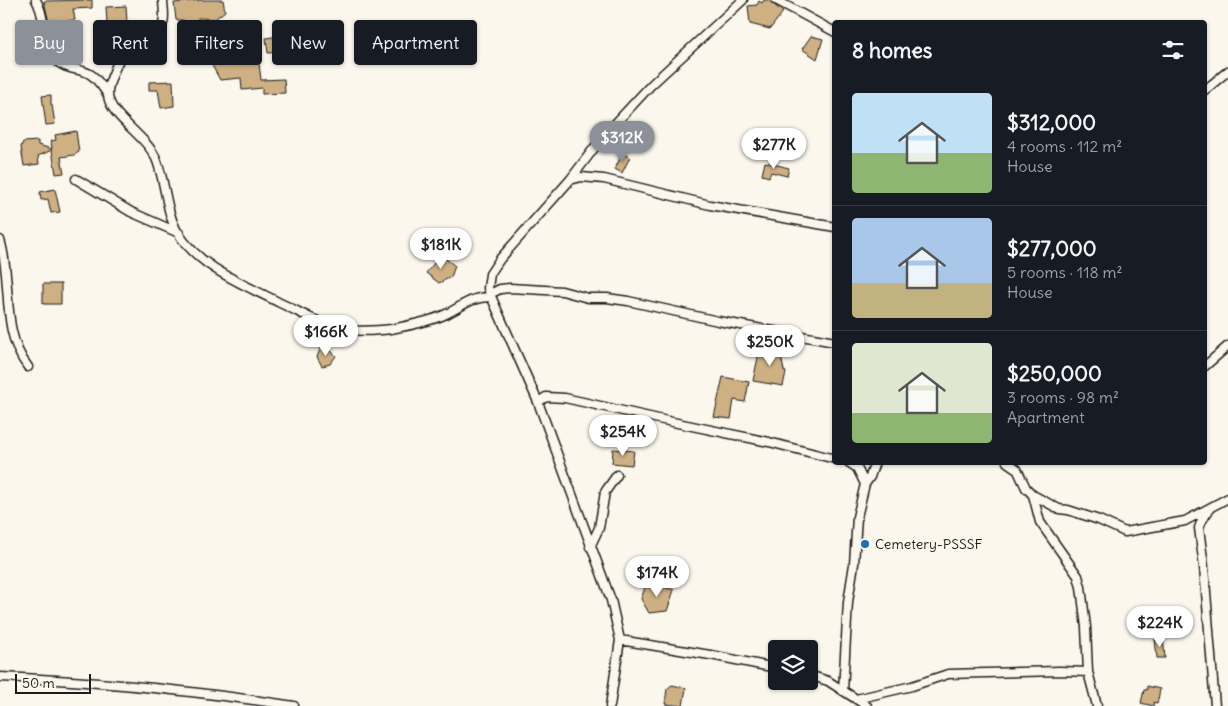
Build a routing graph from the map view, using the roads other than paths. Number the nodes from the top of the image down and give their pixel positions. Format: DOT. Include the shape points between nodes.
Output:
graph roads {
  1 [pos="36,0"];
  2 [pos="163,0"];
  3 [pos="743,0"];
  4 [pos="776,0"];
  5 [pos="832,30"];
  6 [pos="1228,71"];
  7 [pos="1207,88"];
  8 [pos="108,95"];
  9 [pos="76,179"];
  10 [pos="570,180"];
  11 [pos="832,226"];
  12 [pos="179,234"];
  13 [pos="0,240"];
  14 [pos="490,296"];
  15 [pos="832,341"];
  16 [pos="1228,346"];
  17 [pos="1207,364"];
  18 [pos="28,366"];
  19 [pos="538,402"];
  20 [pos="832,458"];
  21 [pos="852,465"];
  22 [pos="874,465"];
  23 [pos="1011,465"];
  24 [pos="617,474"];
  25 [pos="865,484"];
  26 [pos="1033,496"];
  27 [pos="1228,498"];
  28 [pos="1210,508"];
  29 [pos="590,547"];
  30 [pos="620,640"];
  31 [pos="768,666"];
  32 [pos="1088,672"];
  33 [pos="0,677"];
  34 [pos="818,678"];
  35 [pos="843,691"];
  36 [pos="230,696"];
  37 [pos="856,699"];
  38 [pos="232,706"];
  39 [pos="294,706"];
  40 [pos="610,706"];
  41 [pos="867,706"];
  42 [pos="1096,706"];
  43 [pos="1215,706"];
  1 -- 8 [label="street" via="49,48 56,60 90,74"];
  2 -- 8 [label="street" via="162,28 123,52"];
  3 -- 10 [label="street" via="651,84"];
  4 -- 5 [label="street"];
  6 -- 7 [label="street"];
  8 -- 12 [label="street" via="113,109 140,135 155,157 170,214"];
  9 -- 12 [label="street" via="131,212"];
  10 -- 11 [label="street" via="581,177 604,179 710,205"];
  10 -- 14 [label="street" via="490,274"];
  12 -- 14 [label="street" via="196,253 225,275 337,328 390,329 445,315 473,299"];
  13 -- 18 [label="street" via="6,269 10,330 21,359"];
  14 -- 15 [label="street" via="500,289 510,288 562,291"];
  14 -- 19 [label="street"];
  16 -- 17 [label="street"];
  19 -- 20 [label="street" via="546,397 565,398"];
  19 -- 29 [label="street"];
  21 -- 25 [label="street"];
  22 -- 25 [label="street"];
  23 -- 26 [label="street"];
  24 -- 29 [label="street" via="606,492 599,528"];
  25 -- 35 [label="street" via="857,517"];
  26 -- 28 [label="street" via="1059,509 1099,520 1125,532 1185,521"];
  26 -- 32 [label="street" via="1040,522 1078,576 1086,627"];
  27 -- 28 [label="street"];
  28 -- 43 [label="street" via="1199,528"];
  29 -- 30 [label="street" via="611,600"];
  30 -- 31 [label="street"];
  30 -- 40 [label="street"];
  32 -- 37 [label="street" via="948,674"];
  32 -- 42 [label="street"];
  33 -- 36 [label="street" via="152,687"];
  34 -- 35 [label="street"];
  35 -- 37 [label="street"];
  36 -- 38 [label="street"];
  36 -- 39 [label="street"];
  37 -- 41 [label="street"];
}
